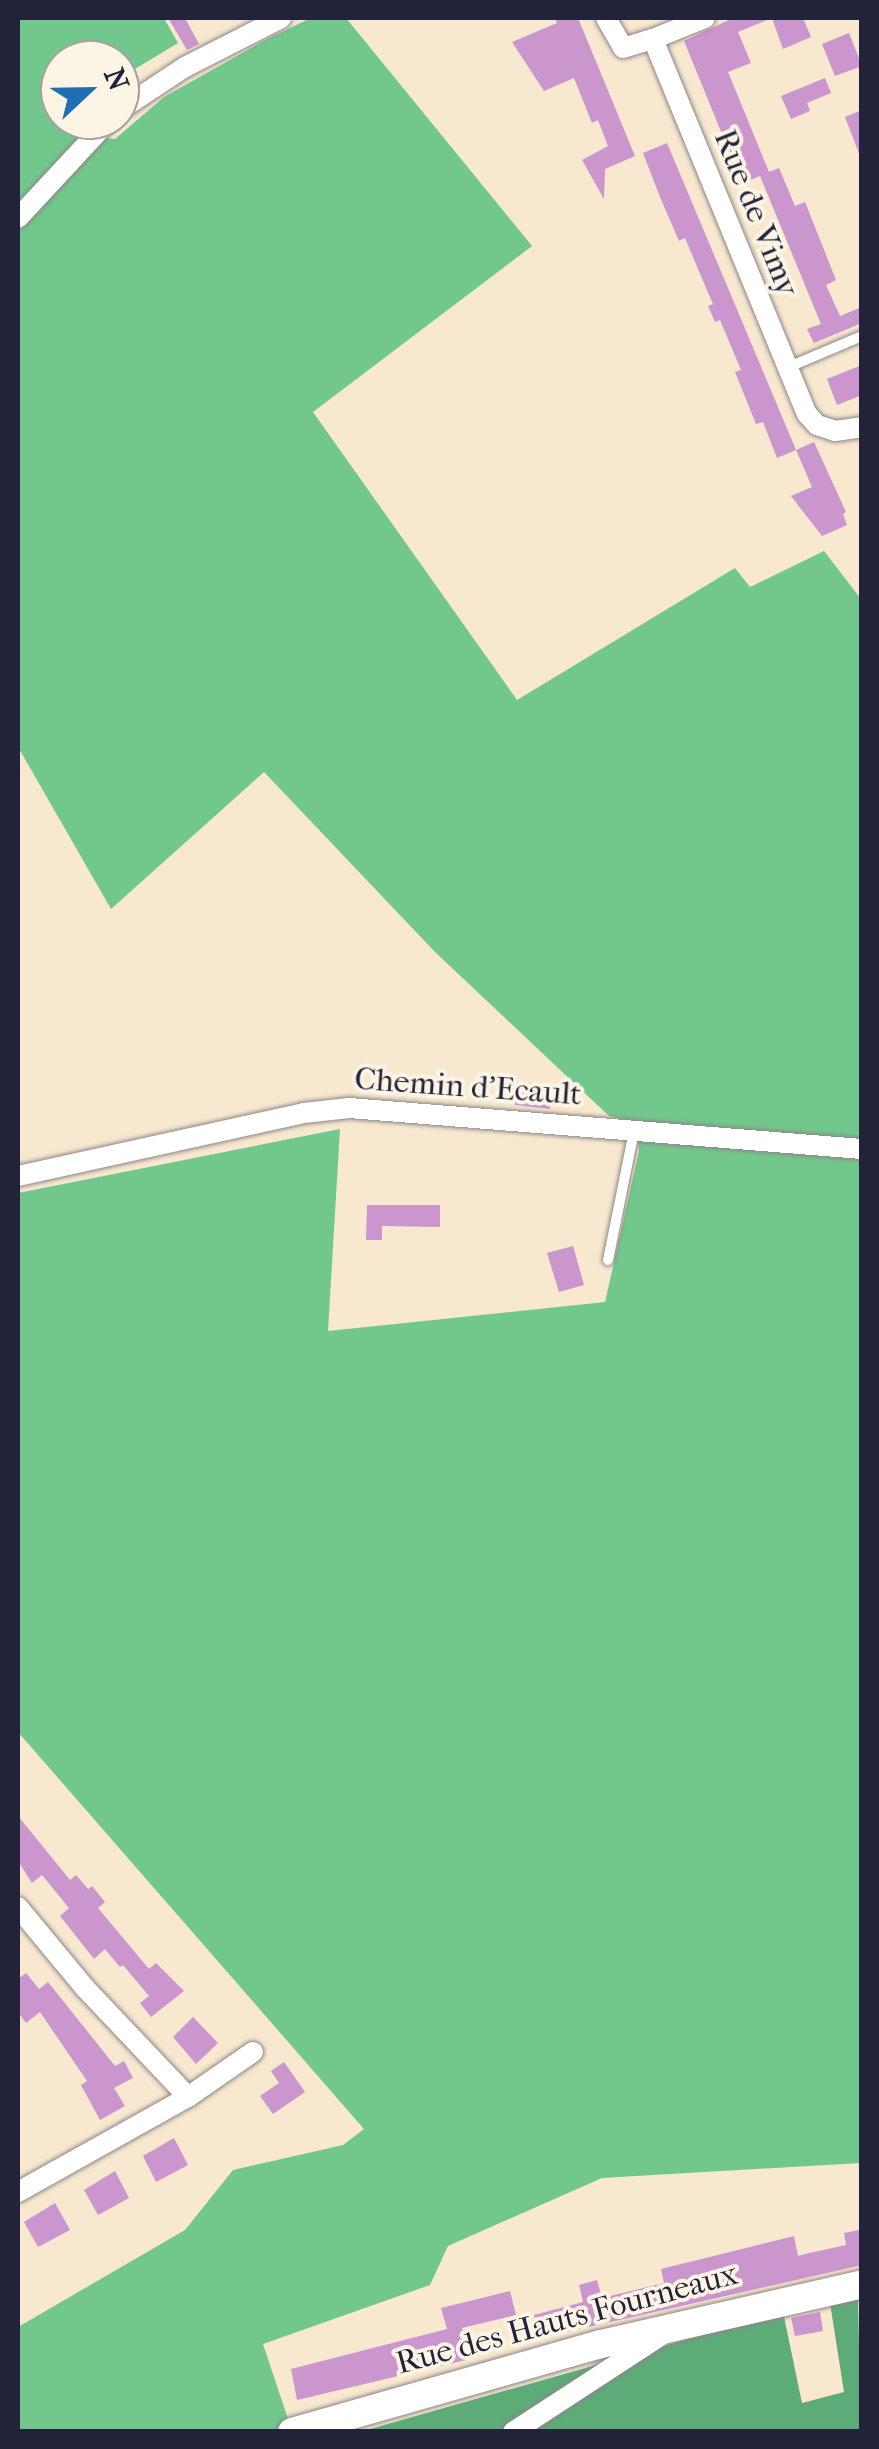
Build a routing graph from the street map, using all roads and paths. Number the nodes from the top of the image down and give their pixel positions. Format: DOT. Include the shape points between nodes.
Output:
graph roads {
  1 [pos="280,18"];
  2 [pos="606,18"];
  3 [pos="705,18"];
  4 [pos="653,40"];
  5 [pos="140,97"];
  6 [pos="91,140"];
  7 [pos="18,218"];
  8 [pos="862,336"];
  9 [pos="786,368"];
  10 [pos="862,426"];
  11 [pos="634,1130"];
  12 [pos="862,1149"];
  13 [pos="18,1176"];
  14 [pos="608,1260"];
  15 [pos="18,1907"];
  16 [pos="253,2052"];
  17 [pos="188,2097"];
  18 [pos="18,2192"];
  19 [pos="862,2284"];
  20 [pos="674,2326"];
  21 [pos="292,2432"];
  22 [pos="513,2432"];
  1 -- 5 [label="street"];
  2 -- 4 [label="street" via="622,48"];
  3 -- 4 [label="street"];
  4 -- 9 [label="street, Rue de Vimy"];
  6 -- 7 [label="street"];
  8 -- 9 [label="lane"];
  9 -- 10 [label="street, Rue de Vimy" via="817,424 835,432"];
  11 -- 12 [label="street, Chemin d'Ecault"];
  11 -- 13 [label="street, Chemin d'Ecault" via="336,1108"];
  11 -- 14 [label="lane"];
  15 -- 17 [label="street"];
  16 -- 17 [label="street"];
  17 -- 18 [label="street"];
  19 -- 20 [label="street, Rue des Hauts Fourneaux"];
  20 -- 21 [label="street, Rue des Hauts Fourneaux"];
  20 -- 22 [label="street"];
}
